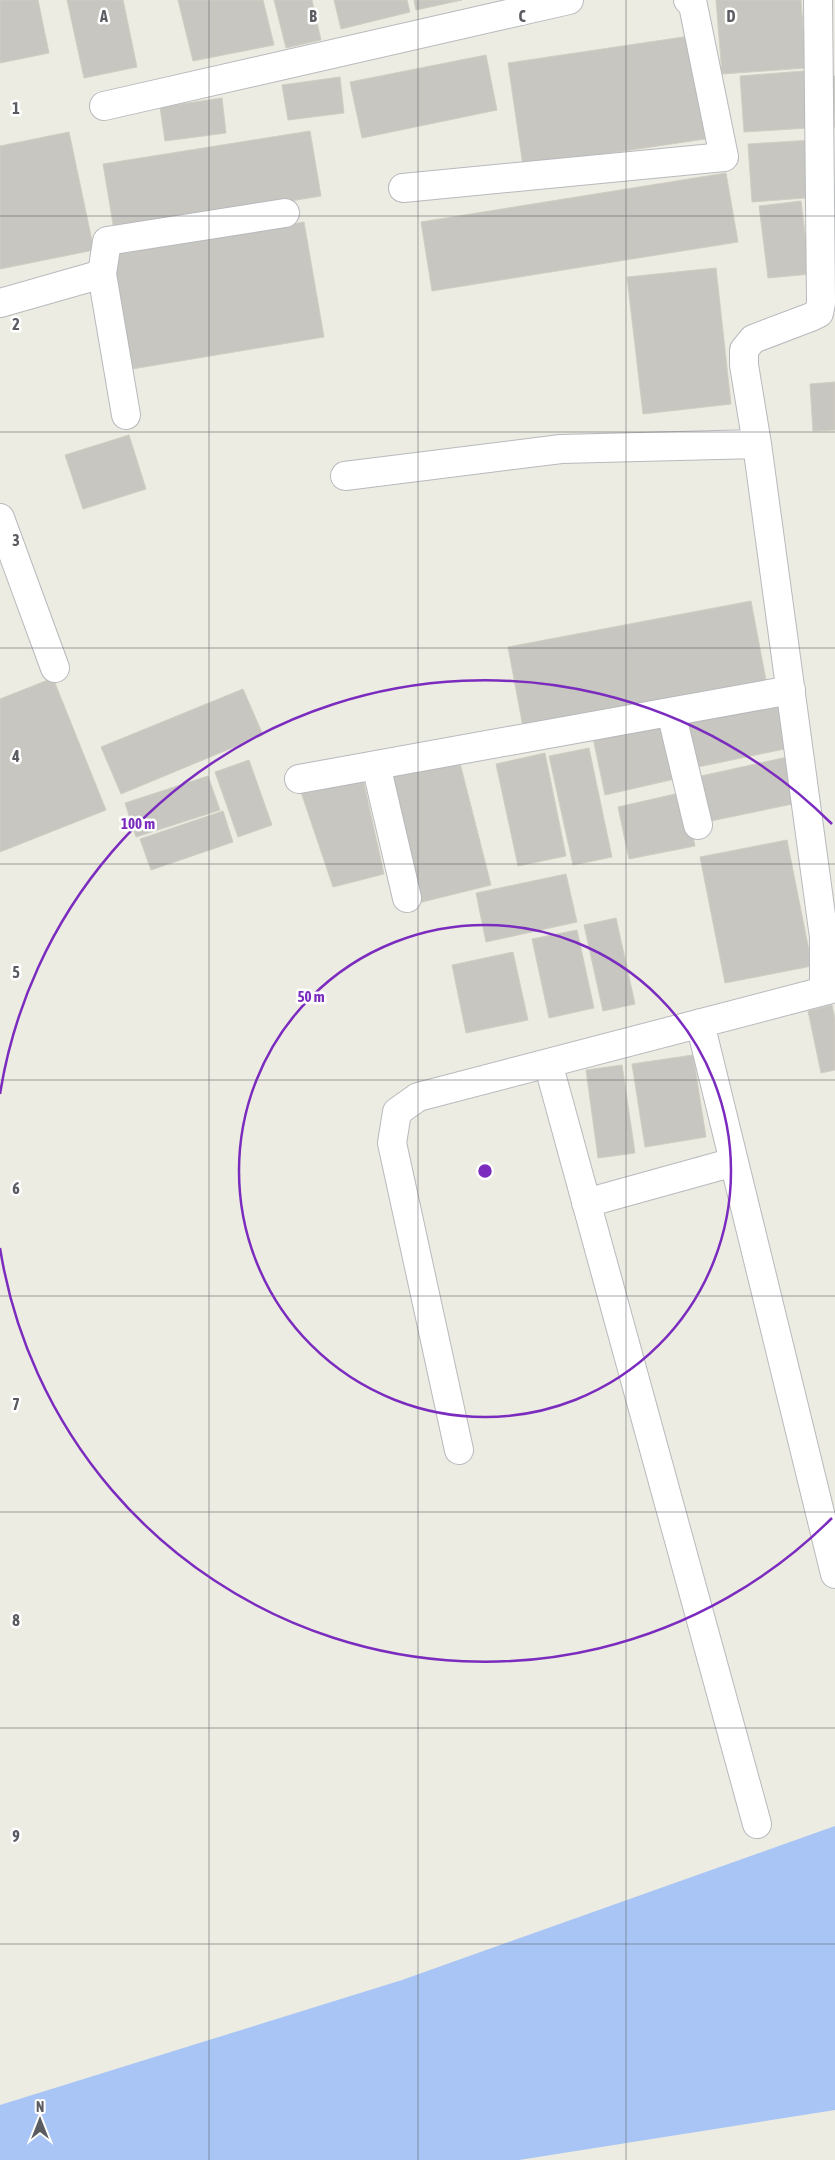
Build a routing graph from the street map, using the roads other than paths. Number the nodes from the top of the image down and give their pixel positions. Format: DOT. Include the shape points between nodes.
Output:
graph roads {
  1 [pos="568,0"];
  2 [pos="688,0"];
  3 [pos="818,0"];
  4 [pos="104,106"];
  5 [pos="403,188"];
  6 [pos="285,213"];
  7 [pos="102,274"];
  8 [pos="0,303"];
  9 [pos="827,315"];
  10 [pos="126,415"];
  11 [pos="757,444"];
  12 [pos="345,476"];
  13 [pos="0,518"];
  14 [pos="55,668"];
  15 [pos="790,690"];
  16 [pos="671,712"];
  17 [pos="376,765"];
  18 [pos="299,779"];
  19 [pos="698,825"];
  20 [pos="407,898"];
  21 [pos="829,990"];
  22 [pos="700,1023"];
  23 [pos="548,1063"];
  24 [pos="734,1162"];
  25 [pos="586,1203"];
  26 [pos="459,1450"];
  27 [pos="835,1574"];
  28 [pos="757,1824"];
  1 -- 4 [label="street"];
  2 -- 5 [label="street" via="694,5 724,157"];
  3 -- 9 [label="street" via="821,294"];
  6 -- 7 [label="street" via="108,242"];
  7 -- 8 [label="street"];
  7 -- 10 [label="street"];
  9 -- 11 [label="street" via="753,339 744,350"];
  11 -- 12 [label="street" via="561,449"];
  11 -- 15 [label="street"];
  13 -- 14 [label="street"];
  15 -- 16 [label="street"];
  15 -- 21 [label="street"];
  16 -- 17 [label="street"];
  16 -- 19 [label="street"];
  17 -- 18 [label="street"];
  17 -- 20 [label="street"];
  21 -- 22 [label="street"];
  22 -- 23 [label="street"];
  22 -- 24 [label="street"];
  23 -- 25 [label="street"];
  23 -- 26 [label="street" via="418,1097 397,1112 392,1143"];
  24 -- 25 [label="street"];
  24 -- 27 [label="street"];
  25 -- 28 [label="street"];
}
